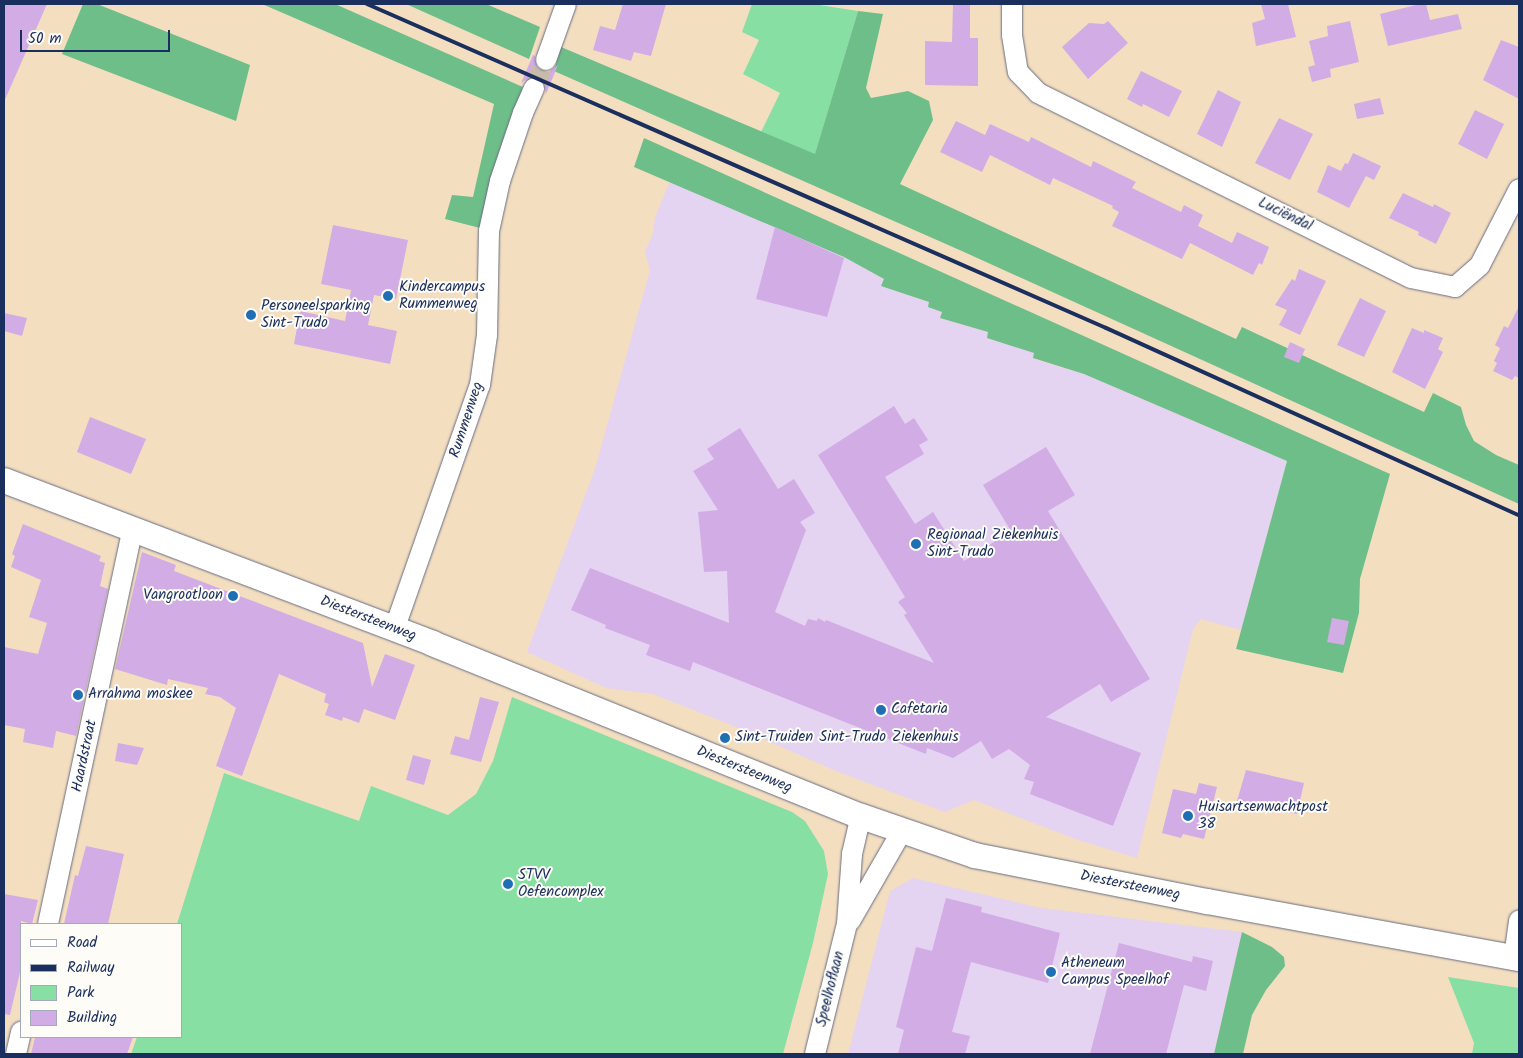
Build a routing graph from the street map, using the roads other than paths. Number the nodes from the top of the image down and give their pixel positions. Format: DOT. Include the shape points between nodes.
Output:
graph roads {
  1 [pos="566,4"];
  2 [pos="1012,4"];
  3 [pos="546,60"];
  4 [pos="534,88"];
  5 [pos="1519,189"];
  6 [pos="4,480"];
  7 [pos="133,529"];
  8 [pos="394,630"];
  9 [pos="860,816"];
  10 [pos="902,831"];
  11 [pos="1519,920"];
  12 [pos="48,923"];
  13 [pos="847,924"];
  14 [pos="1516,958"];
  15 [pos="20,1036"];
  16 [pos="16,1054"];
  17 [pos="815,1054"];
  1 -- 3 [label="street"];
  2 -- 5 [label="street, Luciëndal" via="1012,34 1018,72 1038,93 1411,278 1455,287 1480,265"];
  4 -- 8 [label="street, Rummenweg" via="500,181 489,230 487,335 480,385"];
  6 -- 7 [label="main road, Diestersteenweg"];
  7 -- 8 [label="main road, Diestersteenweg"];
  7 -- 12 [label="street, Haardstraat"];
  8 -- 9 [label="main road, Diestersteenweg"];
  9 -- 10 [label="main road, Diestersteenweg"];
  9 -- 13 [label="street, Speelhoflaan" via="852,854"];
  10 -- 13 [label="street, Speelhoflaan"];
  10 -- 14 [label="main road, Diestersteenweg" via="974,855 1046,871"];
  11 -- 14 [label="street, Diestersteenweg"];
  13 -- 17 [label="street, Speelhoflaan"];
  15 -- 16 [label="street"];
}
